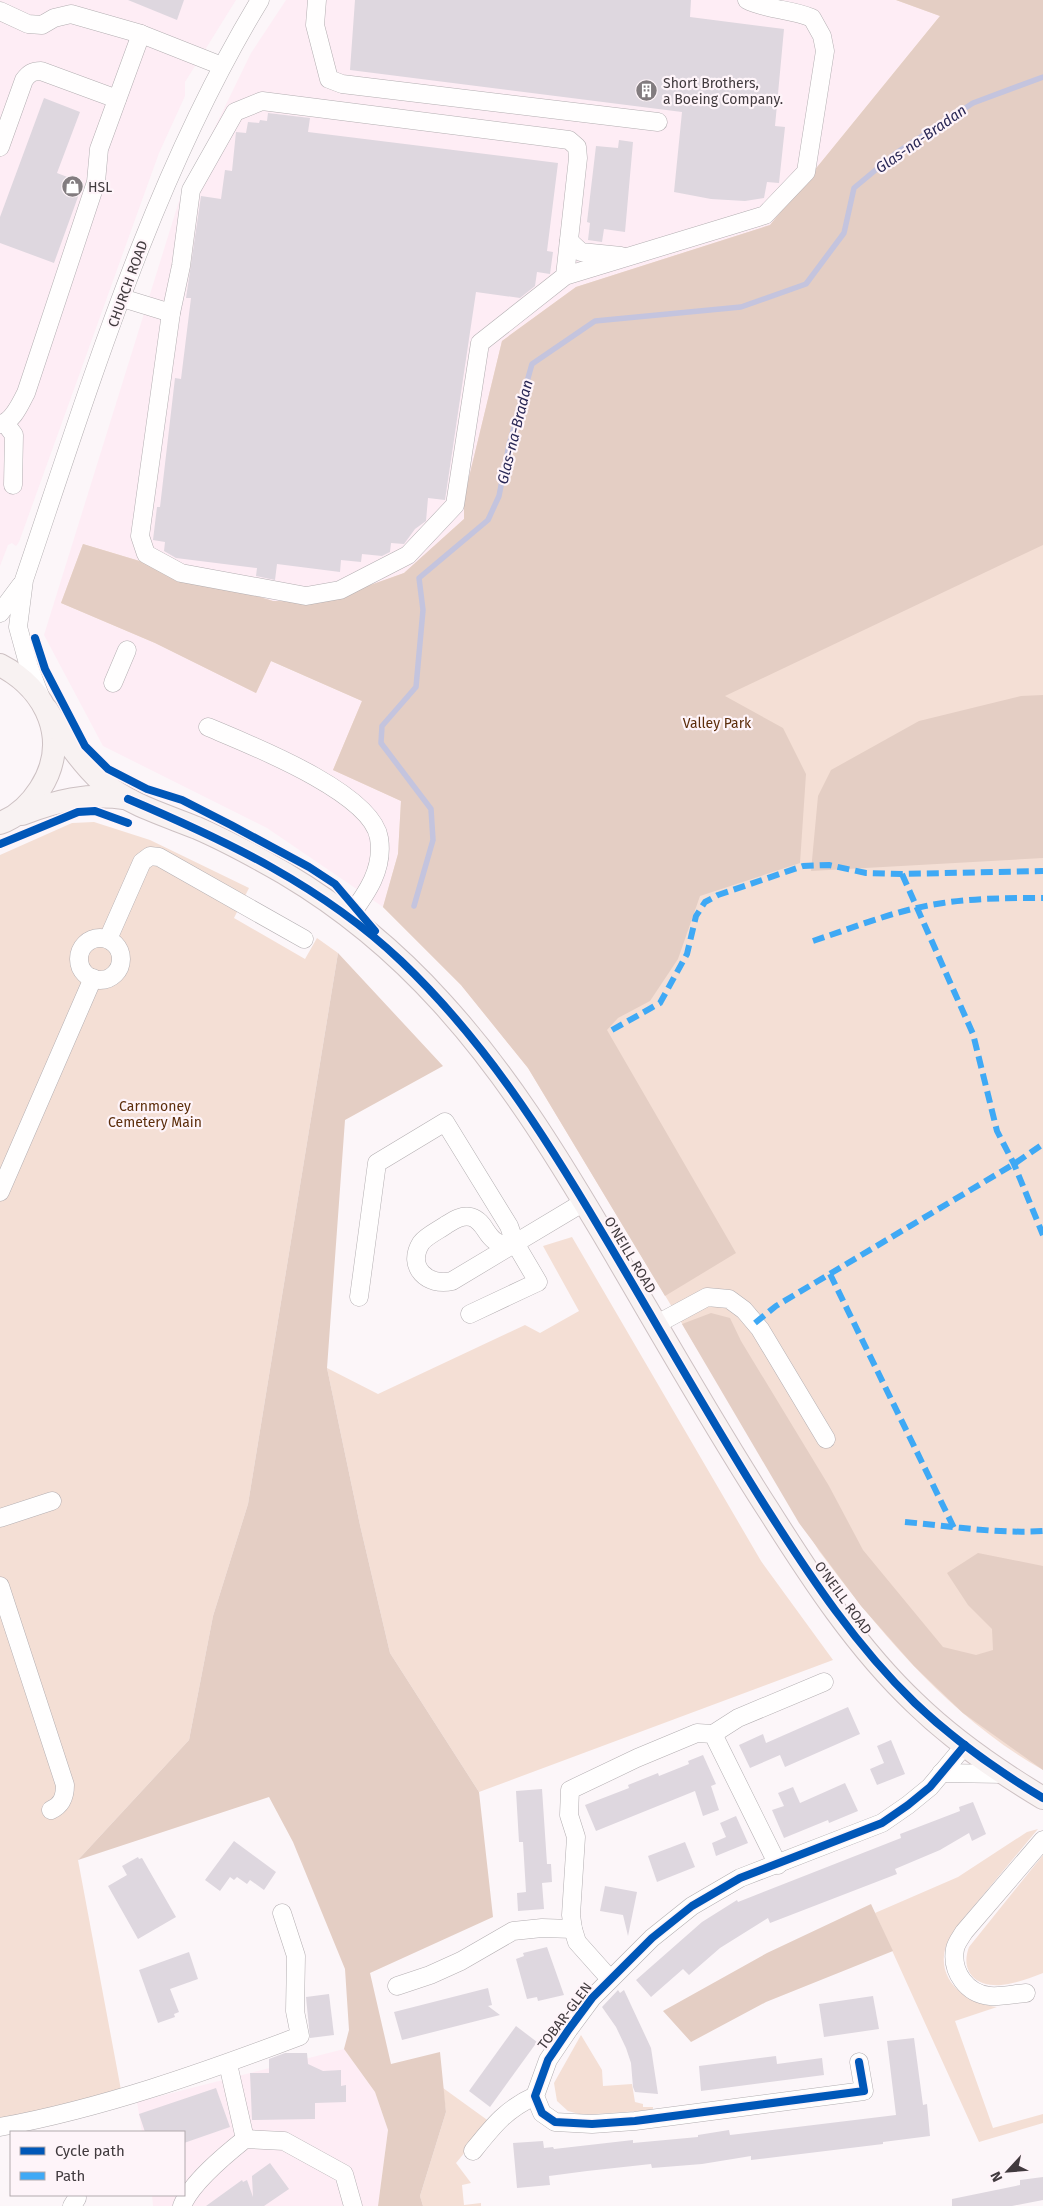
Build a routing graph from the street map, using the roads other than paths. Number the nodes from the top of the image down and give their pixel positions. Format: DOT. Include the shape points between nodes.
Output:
graph roads {
  1 [pos="260,0"];
  2 [pos="317,0"];
  3 [pos="747,0"];
  4 [pos="0,11"];
  5 [pos="141,34"];
  6 [pos="222,66"];
  7 [pos="117,100"];
  8 [pos="483,101"];
  9 [pos="658,122"];
  10 [pos="479,128"];
  11 [pos="0,147"];
  12 [pos="569,241"];
  13 [pos="631,257"];
  14 [pos="565,276"];
  15 [pos="122,298"];
  16 [pos="171,313"];
  17 [pos="2,428"];
  18 [pos="14,485"];
  19 [pos="24,580"];
  20 [pos="0,613"];
  21 [pos="127,650"];
  22 [pos="0,665"];
  23 [pos="113,683"];
  24 [pos="44,705"];
  25 [pos="208,726"];
  26 [pos="128,799"];
  27 [pos="2,822"];
  28 [pos="349,917"];
  29 [pos="108,939"];
  30 [pos="304,939"];
  31 [pos="93,978"];
  32 [pos="0,1192"];
  33 [pos="584,1202"];
  34 [pos="513,1245"];
  35 [pos="359,1297"];
  36 [pos="470,1314"];
  37 [pos="657,1324"];
  38 [pos="826,1439"];
  39 [pos="52,1501"];
  40 [pos="0,1519"];
  41 [pos="0,1530"];
  42 [pos="0,1586"];
  43 [pos="824,1682"];
  44 [pos="713,1734"];
  45 [pos="965,1745"];
  46 [pos="942,1774"];
  47 [pos="1005,1774"];
  48 [pos="1043,1798"];
  49 [pos="51,1810"];
  50 [pos="1043,1840"];
  51 [pos="778,1865"];
  52 [pos="282,1914"];
  53 [pos="573,1930"];
  54 [pos="610,1979"];
  55 [pos="397,1986"];
  56 [pos="1026,1993"];
  57 [pos="859,2062"];
  58 [pos="228,2064"];
  59 [pos="535,2096"];
  60 [pos="0,2127"];
  61 [pos="244,2139"];
  62 [pos="473,2151"];
  63 [pos="182,2206"];
  64 [pos="353,2206"];
  1 -- 6 [label="street, CHURCH ROAD"];
  2 -- 8 [label="street" via="315,25 329,79 342,84"];
  3 -- 13 [label="street" via="758,6 796,11 812,18 822,36 825,51 806,172 765,215"];
  4 -- 5 [label="street" via="28,24 42,25 71,14"];
  5 -- 6 [label="street"];
  5 -- 7 [label="street"];
  6 -- 15 [label="street, CHURCH ROAD" via="148,229"];
  7 -- 11 [label="street" via="34,71 24,80"];
  7 -- 17 [label="street" via="100,149 96,182 26,393"];
  8 -- 9 [label="street"];
  8 -- 10 [label="street"];
  10 -- 12 [label="street" via="570,140 577,148"];
  10 -- 16 [label="street" via="262,101 235,112 191,190"];
  12 -- 13 [label="street" via="581,252"];
  12 -- 14 [label="street"];
  13 -- 14 [label="street"];
  14 -- 16 [label="street" via="480,343 455,505 408,555 340,590 306,596 181,573 146,554 140,536"];
  15 -- 16 [label="street"];
  15 -- 19 [label="street, CHURCH ROAD"];
  17 -- 18 [label="street" via="14,435"];
  19 -- 20 [label="street, CHURCH ROAD"];
  19 -- 24 [label="street, CHURCH ROAD" via="18,627 28,667"];
  21 -- 23 [label="street"];
  22 -- 24 [label="main road, O'NEILL ROAD" via="30,685"];
  24 -- 26 [label="main road, O'NEILL ROAD" via="65,739 102,781"];
  24 -- 27 [label="main road" via="52,728 52,764 35,797 22,810"];
  25 -- 28 [label="street" via="314,776 362,808 374,822 379,838 380,863 369,890"];
  26 -- 27 [label="main road, O'NEILL ROAD" via="86,796 50,804"];
  26 -- 28 [label="main road, O'NEILL ROAD" via="249,854 320,895"];
  28 -- 33 [label="main road, O'NEILL ROAD" via="401,961 476,1042 519,1099"];
  29 -- 30 [label="street" via="142,862 150,856 159,857"];
  29 -- 31 [label="street" via="94,939 82,950 82,969"];
  29 -- 31 [label="street" via="118,948 120,967 106,979"];
  31 -- 32 [label="street"];
  33 -- 34 [label="street"];
  33 -- 37 [label="main road, O'NEILL ROAD"];
  34 -- 34 [label="street" via="452,1281 443,1283 423,1275 416,1258 422,1241 464,1216 482,1223 495,1241"];
  34 -- 35 [label="street" via="509,1226 445,1122 377,1163"];
  34 -- 36 [label="street" via="538,1282"];
  37 -- 38 [label="street" via="707,1297 730,1299 760,1329"];
  37 -- 45 [label="main road, O'NEILL ROAD" via="750,1482 835,1611 898,1686"];
  39 -- 40 [label="street"];
  40 -- 41 [label="street"];
  42 -- 49 [label="street" via="64,1785 62,1801"];
  43 -- 44 [label="street" via="738,1718"];
  44 -- 51 [label="street"];
  44 -- 53 [label="street" via="696,1733 570,1790 570,1815 576,1837"];
  45 -- 46 [label="street, TOBAR-GLEN"];
  45 -- 47 [label="main road, O'NEILL ROAD"];
  46 -- 47 [label="street"];
  46 -- 51 [label="street, TOBAR-GLEN" via="908,1806 882,1822"];
  47 -- 48 [label="main road, O'NEILL ROAD"];
  50 -- 56 [label="street" via="964,1932 955,1947 954,1963 958,1975 979,1994"];
  51 -- 54 [label="street, TOBAR-GLEN" via="740,1878 692,1906 652,1938"];
  52 -- 58 [label="street" via="296,1956 295,2011 300,2036"];
  53 -- 54 [label="street" via="577,1942"];
  53 -- 55 [label="street" via="542,1928 513,1931 461,1961"];
  54 -- 59 [label="street, TOBAR-GLEN" via="592,1998 548,2060"];
  57 -- 59 [label="street" via="864,2091 635,2121 555,2122 542,2112"];
  58 -- 60 [label="street" via="126,2096"];
  58 -- 61 [label="street"];
  59 -- 62 [label="street" via="517,2104 497,2120"];
  61 -- 63 [label="street" via="186,2196"];
  61 -- 64 [label="street" via="284,2141 344,2174"];
}
